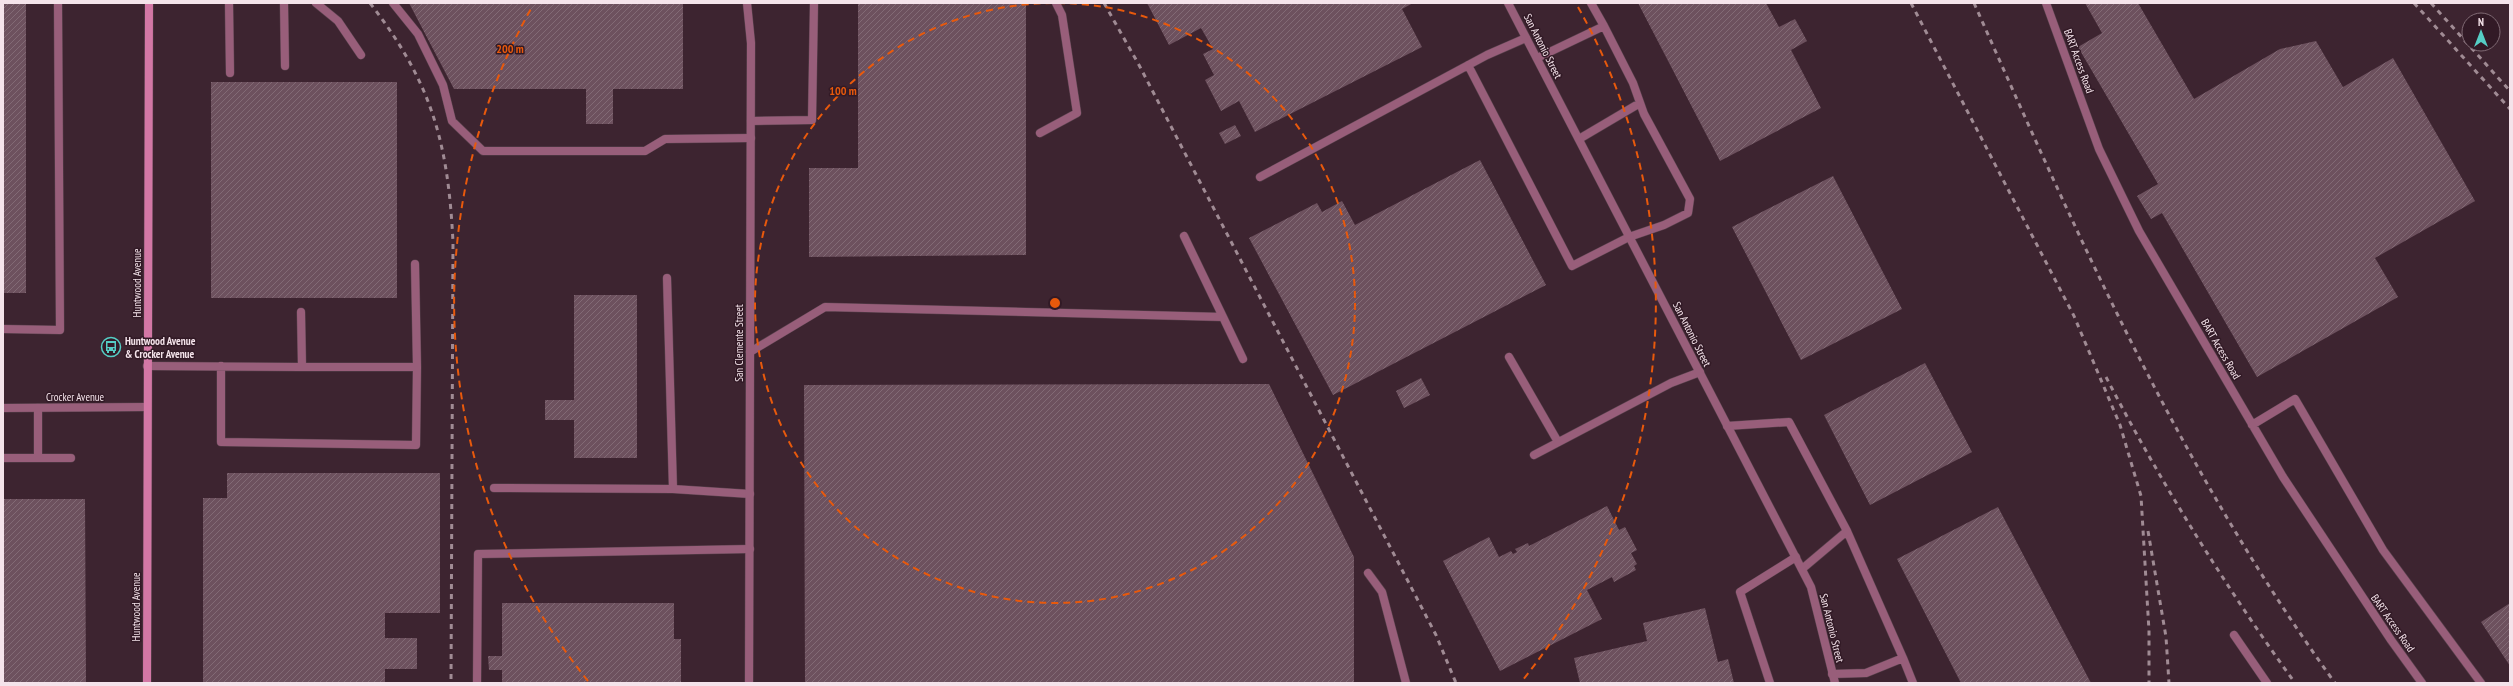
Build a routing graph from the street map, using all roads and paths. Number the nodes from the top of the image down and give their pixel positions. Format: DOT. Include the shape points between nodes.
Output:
graph roads {
  1 [pos="58,3"];
  2 [pos="148,3"];
  3 [pos="229,3"];
  4 [pos="284,3"];
  5 [pos="316,3"];
  6 [pos="393,3"];
  7 [pos="747,3"];
  8 [pos="814,3"];
  9 [pos="1056,3"];
  10 [pos="1508,3"];
  11 [pos="1591,3"];
  12 [pos="2046,3"];
  13 [pos="1604,26"];
  14 [pos="1526,38"];
  15 [pos="362,56"];
  16 [pos="1537,58"];
  17 [pos="285,66"];
  18 [pos="1468,66"];
  19 [pos="230,74"];
  20 [pos="1640,104"];
  21 [pos="751,121"];
  22 [pos="1040,134"];
  23 [pos="751,138"];
  24 [pos="1579,140"];
  25 [pos="1260,177"];
  26 [pos="1184,236"];
  27 [pos="1629,237"];
  28 [pos="414,264"];
  29 [pos="667,278"];
  30 [pos="301,312"];
  31 [pos="1223,318"];
  32 [pos="3,329"];
  33 [pos="750,352"];
  34 [pos="1509,357"];
  35 [pos="1243,359"];
  36 [pos="147,366"];
  37 [pos="221,366"];
  38 [pos="302,367"];
  39 [pos="417,367"];
  40 [pos="1700,372"];
  41 [pos="3,408"];
  42 [pos="38,408"];
  43 [pos="147,408"];
  44 [pos="2252,425"];
  45 [pos="1727,426"];
  46 [pos="1558,442"];
  47 [pos="1534,455"];
  48 [pos="3,458"];
  49 [pos="38,458"];
  50 [pos="71,458"];
  51 [pos="494,488"];
  52 [pos="673,489"];
  53 [pos="750,494"];
  54 [pos="1847,531"];
  55 [pos="750,549"];
  56 [pos="1796,557"];
  57 [pos="1802,569"];
  58 [pos="1368,573"];
  59 [pos="2234,635"];
  60 [pos="1904,658"];
  61 [pos="1832,674"];
  62 [pos="146,683"];
  63 [pos="477,683"];
  64 [pos="750,683"];
  65 [pos="1406,683"];
  66 [pos="1770,683"];
  67 [pos="1835,683"];
  68 [pos="1913,683"];
  69 [pos="2268,683"];
  70 [pos="2422,683"];
  71 [pos="2481,683"];
  1 -- 32 [label="street" via="60,330"];
  2 -- 36 [label="street, Huntwood Avenue"];
  3 -- 19 [label="street"];
  4 -- 17 [label="street"];
  5 -- 15 [label="street" via="338,22"];
  6 -- 23 [label="street" via="418,34 443,85 452,122 483,152 645,151 665,139"];
  7 -- 21 [label="street, San Clemente Street" via="751,43"];
  8 -- 21 [label="street" via="812,120"];
  9 -- 22 [label="street" via="1062,15 1077,113"];
  10 -- 14 [label="street, San Antonio Street"];
  11 -- 13 [label="street"];
  12 -- 44 [label="street, BART Access Road" via="2111,178"];
  13 -- 16 [label="street"];
  13 -- 20 [label="street" via="1633,83"];
  14 -- 16 [label="street, San Antonio Street"];
  14 -- 18 [label="street"];
  16 -- 24 [label="street, San Antonio Street"];
  18 -- 25 [label="street"];
  18 -- 27 [label="street" via="1572,266"];
  20 -- 24 [label="street"];
  20 -- 27 [label="street" via="1690,200 1688,213 1664,226"];
  21 -- 23 [label="street, San Clemente Street"];
  23 -- 33 [label="street, San Clemente Street"];
  24 -- 27 [label="street, San Antonio Street"];
  26 -- 31 [label="street"];
  27 -- 40 [label="street, San Antonio Street"];
  28 -- 39 [label="street"];
  29 -- 52 [label="street"];
  30 -- 38 [label="street"];
  31 -- 33 [label="street" via="825,308"];
  31 -- 35 [label="street"];
  33 -- 53 [label="street, San Clemente Street"];
  34 -- 46 [label="street"];
  36 -- 37 [label="street"];
  36 -- 43 [label="street, Huntwood Avenue"];
  37 -- 38 [label="street"];
  37 -- 39 [label="street" via="221,442 416,445"];
  38 -- 39 [label="street"];
  40 -- 45 [label="street, San Antonio Street"];
  40 -- 46 [label="street" via="1672,383"];
  41 -- 42 [label="street, Crocker Avenue"];
  42 -- 43 [label="street, Crocker Avenue"];
  42 -- 49 [label="street"];
  43 -- 62 [label="street, Huntwood Avenue"];
  44 -- 70 [label="street, BART Access Road" via="2334,556"];
  44 -- 71 [label="street" via="2295,400 2383,550"];
  45 -- 54 [label="street" via="1789,422"];
  45 -- 56 [label="street, San Antonio Street"];
  46 -- 47 [label="street"];
  48 -- 49 [label="street"];
  49 -- 50 [label="street"];
  51 -- 52 [label="street"];
  52 -- 53 [label="street"];
  53 -- 55 [label="street, San Clemente Street"];
  54 -- 57 [label="street"];
  54 -- 60 [label="street"];
  55 -- 63 [label="street" via="478,554"];
  55 -- 64 [label="street, San Clemente Street"];
  56 -- 57 [label="street, San Antonio Street"];
  56 -- 66 [label="street" via="1740,592"];
  57 -- 61 [label="street, San Antonio Street" via="1811,587"];
  58 -- 65 [label="street" via="1382,592"];
  59 -- 69 [label="street"];
  60 -- 61 [label="street" via="1866,673"];
  60 -- 68 [label="street"];
  61 -- 67 [label="street, San Antonio Street"];
}
